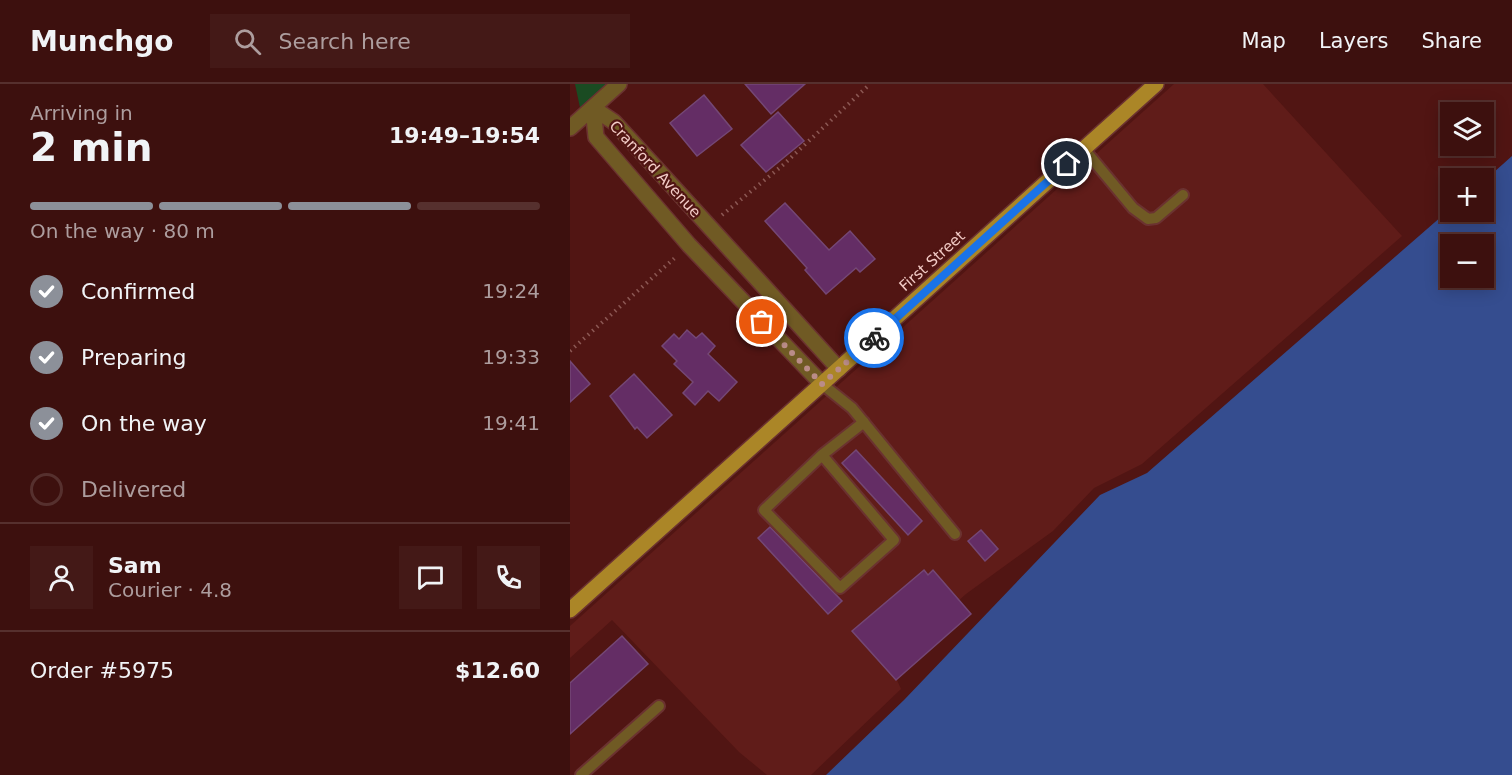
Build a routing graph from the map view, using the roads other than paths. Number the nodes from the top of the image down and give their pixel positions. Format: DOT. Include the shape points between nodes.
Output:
graph roads {
  1 [pos="619,84"];
  2 [pos="1156,84"];
  3 [pos="592,108"];
  4 [pos="570,128"];
  5 [pos="1084,148"];
  6 [pos="1183,195"];
  7 [pos="838,369"];
  8 [pos="822,384"];
  9 [pos="864,422"];
  10 [pos="822,455"];
  11 [pos="955,534"];
  12 [pos="570,610"];
  13 [pos="659,706"];
  14 [pos="581,775"];
  1 -- 3 [label="street"];
  2 -- 5 [label="main road, First Street"];
  3 -- 4 [label="street"];
  3 -- 7 [label="street, Cranford Avenue" via="614,122"];
  3 -- 8 [label="street, Cranford Avenue" via="596,137 689,245"];
  5 -- 6 [label="lane" via="1133,208 1148,219 1156,218"];
  5 -- 7 [label="main road, First Street"];
  7 -- 8 [label="main road, First Street"];
  8 -- 9 [label="lane"];
  8 -- 12 [label="main road, First Street"];
  9 -- 10 [label="lane"];
  9 -- 11 [label="lane"];
  10 -- 10 [label="lane" via="764,510 840,588 894,540"];
  13 -- 14 [label="lane"];
}
